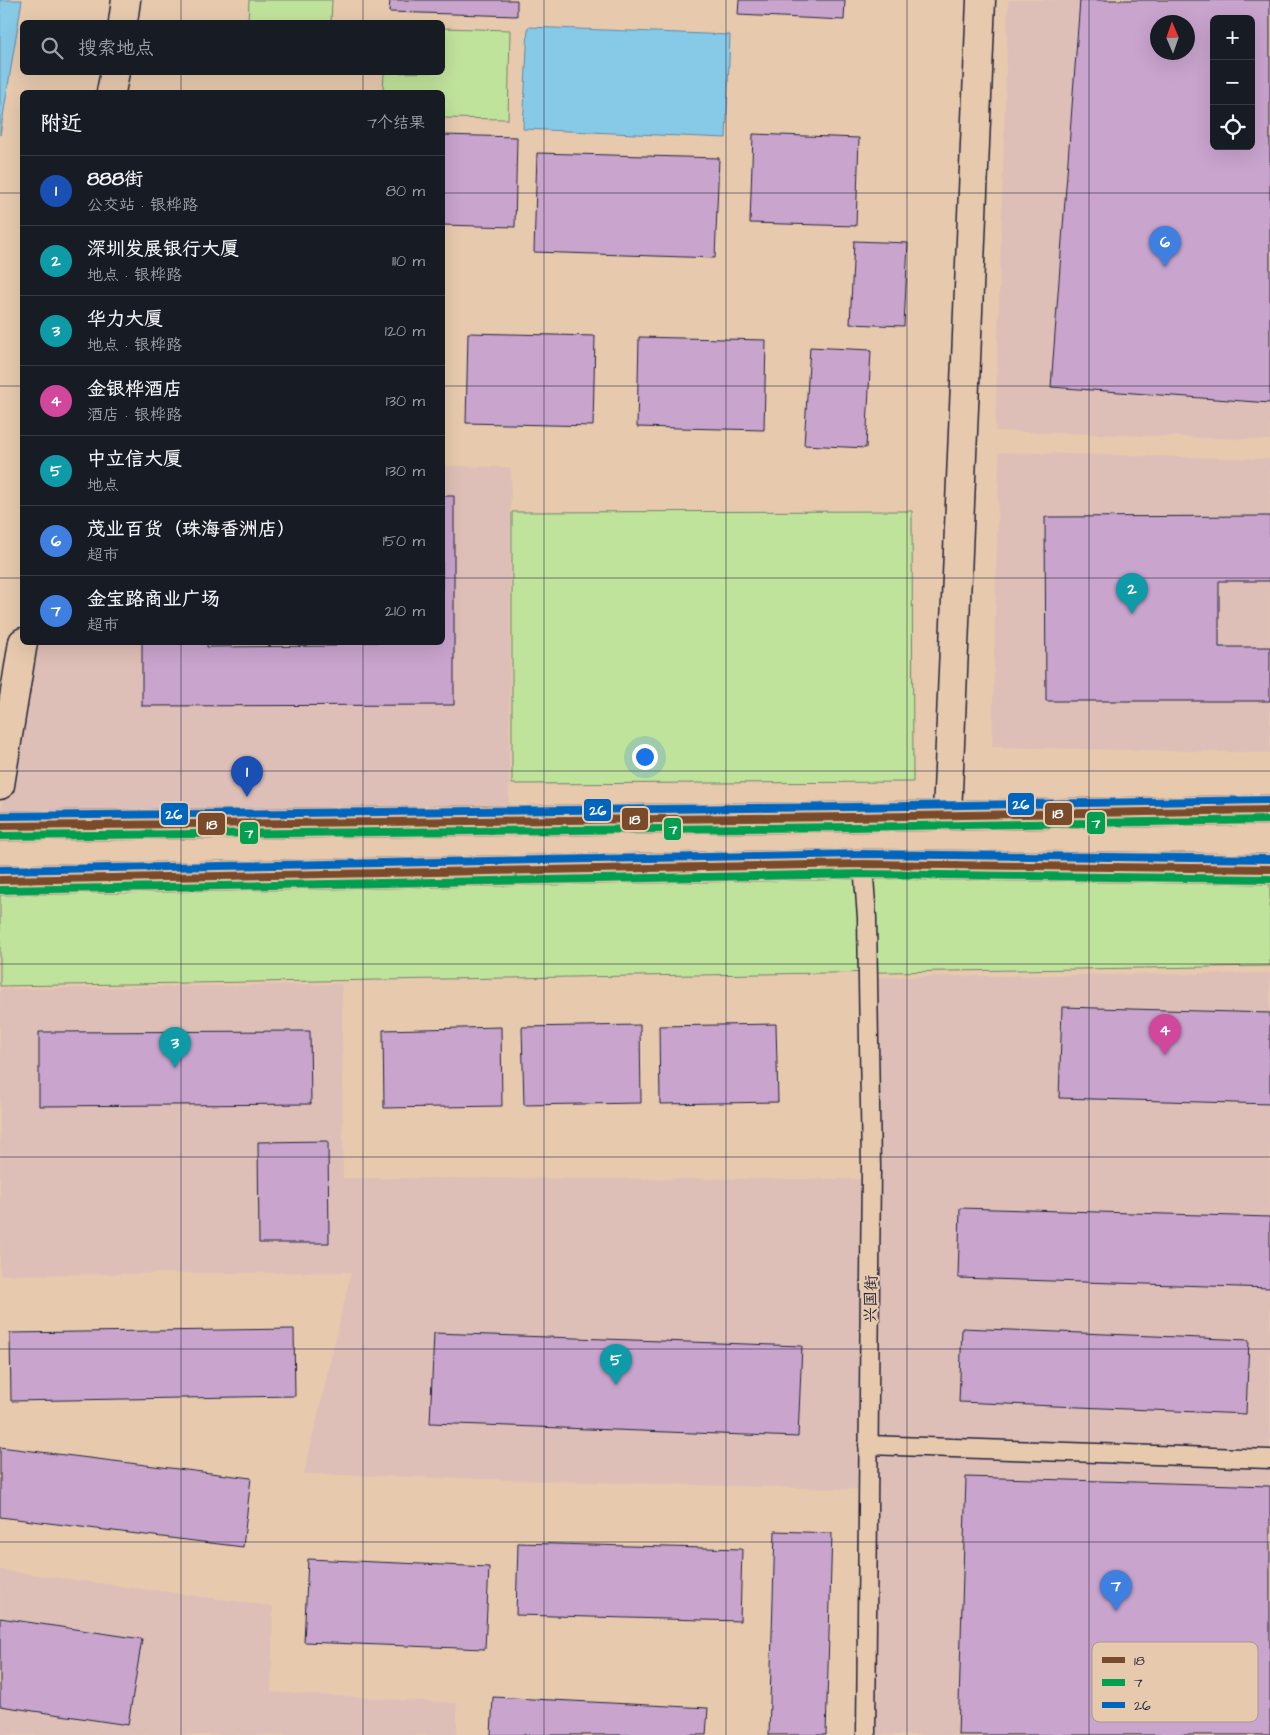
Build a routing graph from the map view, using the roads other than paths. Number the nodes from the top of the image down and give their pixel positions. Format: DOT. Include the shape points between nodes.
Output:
graph roads {
  1 [pos="126,0"];
  2 [pos="981,0"];
  3 [pos="123,20"];
  4 [pos="114,75"];
  5 [pos="111,90"];
  6 [pos="23,645"];
  7 [pos="0,785"];
  8 [pos="1270,810"];
  9 [pos="947,815"];
  10 [pos="0,826"];
  11 [pos="862,864"];
  12 [pos="1270,869"];
  13 [pos="0,880"];
  14 [pos="868,1445"];
  15 [pos="1270,1459"];
  16 [pos="866,1735"];
  1 -- 3 [label="main road"];
  2 -- 9 [label="main road"];
  4 -- 5 [label="main road"];
  6 -- 7 [label="main road"];
  8 -- 9 [label="main road"];
  9 -- 10 [label="main road"];
  11 -- 12 [label="main road"];
  11 -- 13 [label="main road"];
  11 -- 14 [label="lane, 兴国街" via="867,918 870,1147"];
  14 -- 15 [label="lane"];
  14 -- 16 [label="lane, 兴国街"];
}
